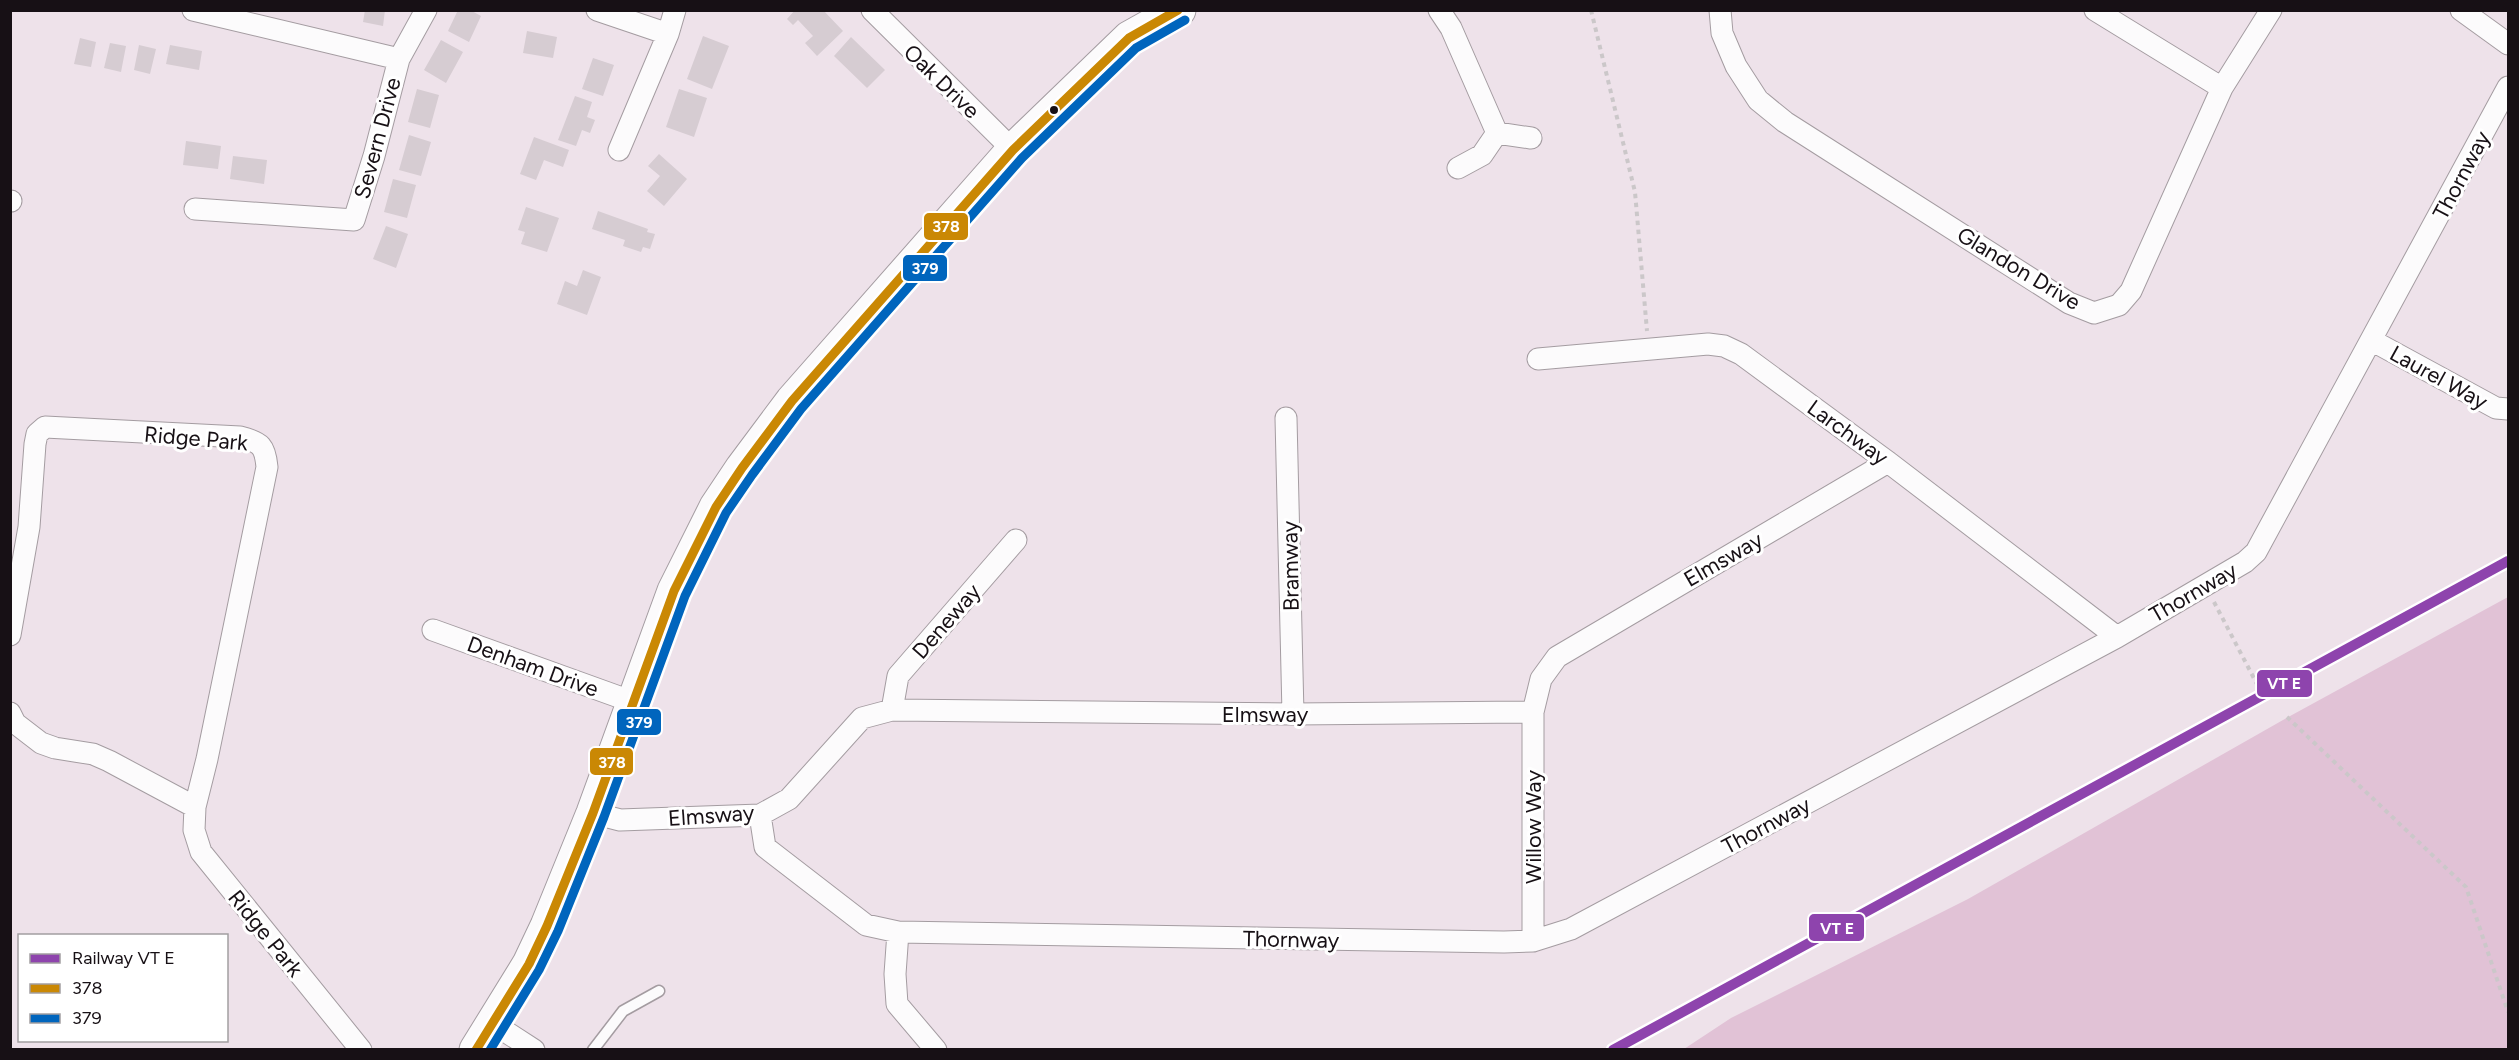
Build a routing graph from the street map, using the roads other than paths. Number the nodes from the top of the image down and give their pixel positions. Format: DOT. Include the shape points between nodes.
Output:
graph roads {
  1 [pos="193,10"];
  2 [pos="426,10"];
  3 [pos="597,10"];
  4 [pos="675,10"];
  5 [pos="872,10"];
  6 [pos="1179,10"];
  7 [pos="1439,10"];
  8 [pos="1720,10"];
  9 [pos="2095,10"];
  10 [pos="2271,10"];
  11 [pos="2461,10"];
  12 [pos="668,34"];
  13 [pos="2508,44"];
  14 [pos="399,59"];
  15 [pos="2508,87"];
  16 [pos="2222,88"];
  17 [pos="1497,133"];
  18 [pos="1531,138"];
  19 [pos="619,150"];
  20 [pos="1013,150"];
  21 [pos="1458,168"];
  22 [pos="195,208"];
  23 [pos="2371,340"];
  24 [pos="1538,359"];
  25 [pos="2508,408"];
  26 [pos="1286,418"];
  27 [pos="1888,462"];
  28 [pos="1016,540"];
  29 [pos="433,630"];
  30 [pos="10,635"];
  31 [pos="2117,637"];
  32 [pos="633,702"];
  33 [pos="892,710"];
  34 [pos="1533,712"];
  35 [pos="10,713"];
  36 [pos="1293,714"];
  37 [pos="195,807"];
  38 [pos="593,813"];
  39 [pos="760,815"];
  40 [pos="898,933"];
  41 [pos="1533,942"];
  42 [pos="659,991"];
  43 [pos="485,1037"];
  44 [pos="361,1050"];
  45 [pos="534,1050"];
  46 [pos="593,1050"];
  47 [pos="936,1050"];
  1 -- 14 [label="street"];
  2 -- 14 [label="street, Severn Drive"];
  3 -- 12 [label="street"];
  4 -- 12 [label="street"];
  5 -- 20 [label="street, Oak Drive"];
  6 -- 20 [label="main road" via="1129,38"];
  7 -- 17 [label="street" via="1451,27"];
  8 -- 16 [label="street, Glandon Drive" via="1722,33 1736,66 1758,100 1785,122 2069,303 2094,313 2119,305 2131,291"];
  9 -- 16 [label="street"];
  10 -- 16 [label="street, Glandon Drive"];
  11 -- 13 [label="street"];
  12 -- 19 [label="street"];
  14 -- 22 [label="street, Severn Drive" via="354,220"];
  15 -- 23 [label="street, Thornway"];
  17 -- 18 [label="street"];
  17 -- 21 [label="street" via="1482,155"];
  20 -- 32 [label="main road" via="792,401 742,468 716,507 683,571"];
  23 -- 25 [label="street, Laurel Way" via="2496,408"];
  23 -- 31 [label="street, Thornway" via="2256,552"];
  24 -- 27 [label="street, Larchway" via="1708,344 1724,346 1742,354"];
  26 -- 36 [label="street, Bramway"];
  27 -- 31 [label="street, Larchway"];
  27 -- 34 [label="street, Elmsway" via="1557,657 1541,678"];
  28 -- 33 [label="street, Deneway" via="898,676"];
  29 -- 32 [label="street, Denham Drive"];
  30 -- 37 [label="street, Ridge Park" via="28,537 35,444 45,427 256,441 265,452 267,467"];
  31 -- 41 [label="street, Thornway" via="1571,929"];
  32 -- 38 [label="main road"];
  33 -- 36 [label="street, Elmsway"];
  33 -- 39 [label="street, Elmsway" via="862,718 789,799"];
  34 -- 36 [label="street, Elmsway"];
  34 -- 41 [label="street, Willow Way"];
  35 -- 37 [label="street" via="15,723 41,743 101,757"];
  37 -- 44 [label="street, Ridge Park" via="194,830 201,852"];
  38 -- 39 [label="street, Elmsway" via="620,820"];
  38 -- 43 [label="main road" via="529,964"];
  39 -- 40 [label="street, Thornway" via="765,847 866,925"];
  40 -- 41 [label="street, Thornway"];
  40 -- 47 [label="street" via="897,1004"];
  42 -- 46 [label="lane" via="623,1011"];
  43 -- 45 [label="street"];
}
